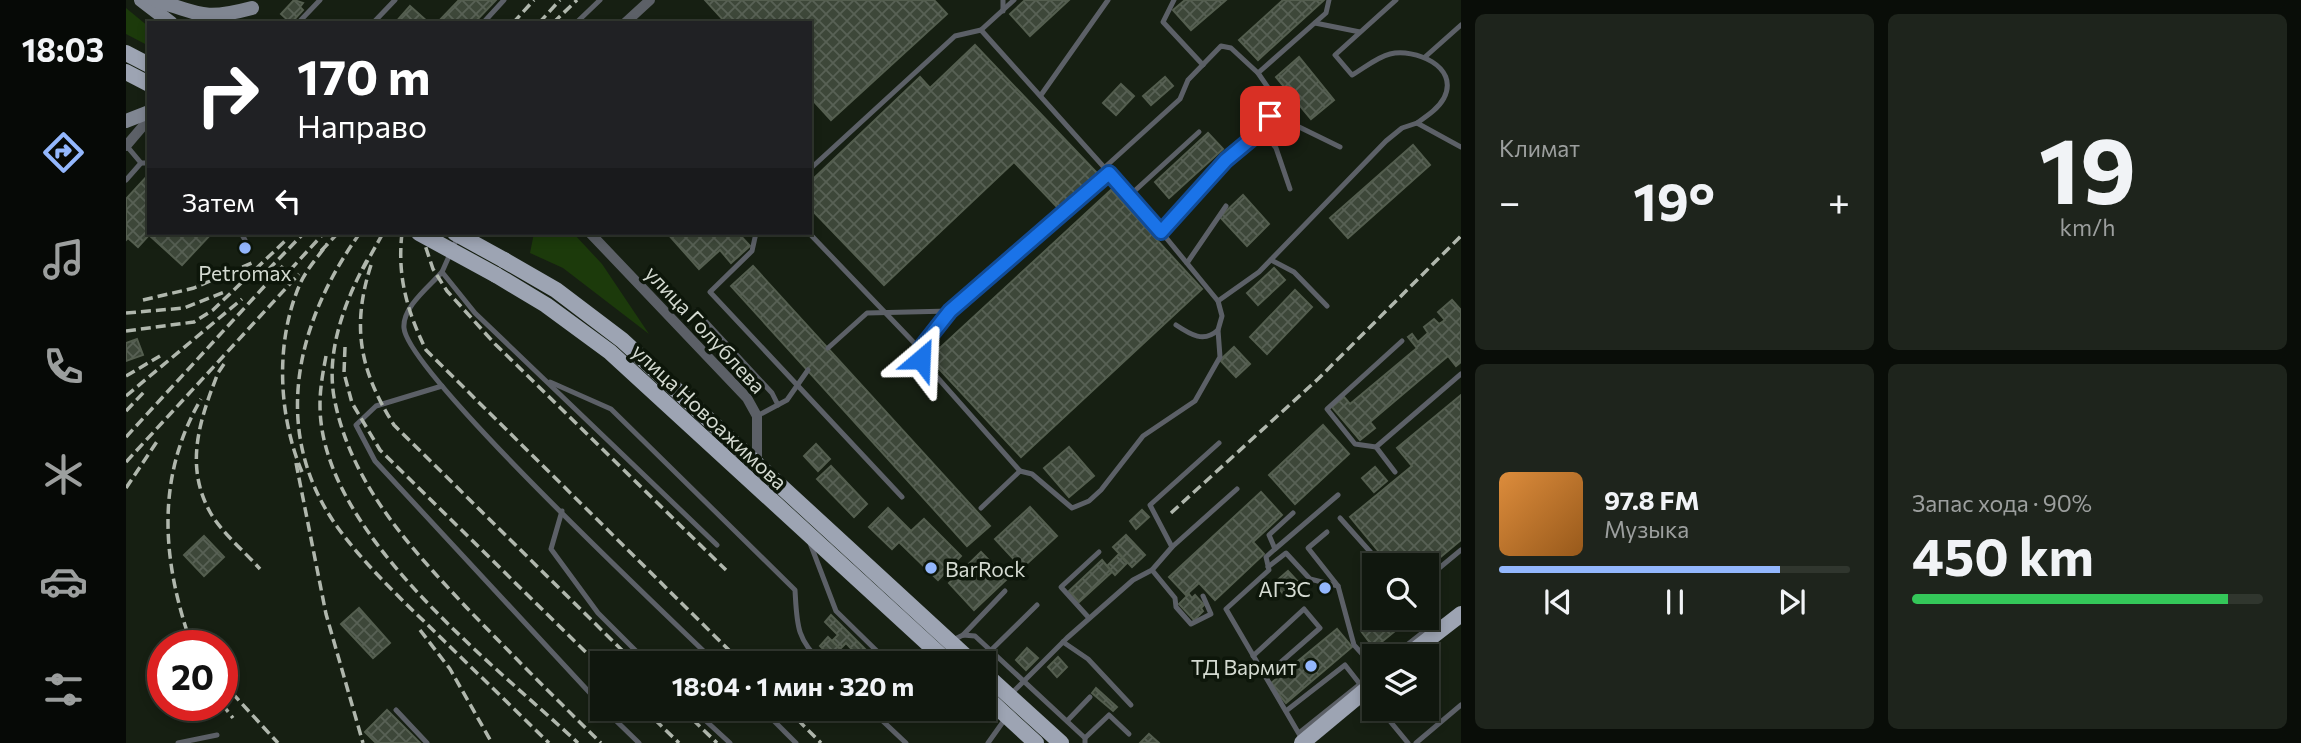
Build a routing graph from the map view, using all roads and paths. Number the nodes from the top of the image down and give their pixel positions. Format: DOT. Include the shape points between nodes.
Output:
graph roads {
  1 [pos="141,0"];
  2 [pos="155,0"];
  3 [pos="320,0"];
  4 [pos="395,0"];
  5 [pos="504,0"];
  6 [pos="600,0"];
  7 [pos="650,0"];
  8 [pos="1003,0"];
  9 [pos="1014,0"];
  10 [pos="1108,0"];
  11 [pos="1174,0"];
  12 [pos="1329,0"];
  13 [pos="1396,0"];
  14 [pos="255,4"];
  15 [pos="1003,11"];
  16 [pos="167,21"];
  17 [pos="240,21"];
  18 [pos="300,21"];
  19 [pos="375,21"];
  20 [pos="485,21"];
  21 [pos="578,21"];
  22 [pos="627,21"];
  23 [pos="1315,23"];
  24 [pos="1461,25"];
  25 [pos="981,30"];
  26 [pos="1360,32"];
  27 [pos="127,54"];
  28 [pos="1425,57"];
  29 [pos="147,64"];
  30 [pos="1203,65"];
  31 [pos="126,72"];
  32 [pos="1258,73"];
  33 [pos="147,83"];
  34 [pos="1041,95"];
  35 [pos="1278,103"];
  36 [pos="147,113"];
  37 [pos="126,121"];
  38 [pos="147,121"];
  39 [pos="1417,123"];
  40 [pos="1262,130"];
  41 [pos="1199,132"];
  42 [pos="126,145"];
  43 [pos="1340,147"];
  44 [pos="1461,147"];
  45 [pos="141,163"];
  46 [pos="147,163"];
  47 [pos="812,167"];
  48 [pos="1107,170"];
  49 [pos="126,180"];
  50 [pos="1290,189"];
  51 [pos="1129,196"];
  52 [pos="1226,206"];
  53 [pos="1161,232"];
  54 [pos="242,235"];
  55 [pos="423,235"];
  56 [pos="456,235"];
  57 [pos="460,235"];
  58 [pos="592,235"];
  59 [pos="756,235"];
  60 [pos="811,235"];
  61 [pos="245,240"];
  62 [pos="1270,260"];
  63 [pos="1187,263"];
  64 [pos="442,272"];
  65 [pos="1218,301"];
  66 [pos="1327,306"];
  67 [pos="696,311"];
  68 [pos="950,311"];
  69 [pos="886,312"];
  70 [pos="1176,325"];
  71 [pos="1218,330"];
  72 [pos="1402,341"];
  73 [pos="828,348"];
  74 [pos="920,349"];
  75 [pos="808,370"];
  76 [pos="1461,374"];
  77 [pos="544,379"];
  78 [pos="796,384"];
  79 [pos="442,386"];
  80 [pos="778,405"];
  81 [pos="757,416"];
  82 [pos="1219,443"];
  83 [pos="1376,447"];
  84 [pos="757,466"];
  85 [pos="1020,471"];
  86 [pos="1395,472"];
  87 [pos="1237,489"];
  88 [pos="1338,495"];
  89 [pos="902,497"];
  90 [pos="981,508"];
  91 [pos="562,511"];
  92 [pos="1293,513"];
  93 [pos="1340,518"];
  94 [pos="805,530"];
  95 [pos="1327,532"];
  96 [pos="717,545"];
  97 [pos="1172,547"];
  98 [pos="1275,550"];
  99 [pos="1461,550"];
  100 [pos="1099,552"];
  101 [pos="1371,553"];
  102 [pos="1268,567"];
  103 [pos="1439,568"];
  104 [pos="1152,570"];
  105 [pos="1338,586"];
  106 [pos="1005,592"];
  107 [pos="1203,596"];
  108 [pos="1037,606"];
  109 [pos="1461,614"];
  110 [pos="1089,618"];
  111 [pos="1439,627"];
  112 [pos="1434,630"];
  113 [pos="956,638"];
  114 [pos="1063,642"];
  115 [pos="1412,644"];
  116 [pos="1420,644"];
  117 [pos="992,650"];
  118 [pos="636,651"];
  119 [pos="704,651"];
  120 [pos="809,651"];
  121 [pos="877,651"];
  122 [pos="935,651"];
  123 [pos="966,651"];
  124 [pos="1362,654"];
  125 [pos="1253,656"];
  126 [pos="1265,676"];
  127 [pos="1023,681"];
  128 [pos="1362,683"];
  129 [pos="996,684"];
  130 [pos="590,694"];
  131 [pos="1362,694"];
  132 [pos="1009,696"];
  133 [pos="1090,697"];
  134 [pos="1131,705"];
  135 [pos="1461,705"];
  136 [pos="996,706"];
  137 [pos="396,710"];
  138 [pos="1286,711"];
  139 [pos="1007,716"];
  140 [pos="616,721"];
  141 [pos="705,721"];
  142 [pos="774,721"];
  143 [pos="883,721"];
  144 [pos="1067,721"];
  145 [pos="1390,721"];
  146 [pos="1129,734"];
  147 [pos="217,735"];
  148 [pos="1302,739"];
  149 [pos="1087,741"];
  150 [pos="178,743"];
  151 [pos="427,743"];
  152 [pos="639,743"];
  153 [pos="730,743"];
  154 [pos="796,743"];
  155 [pos="906,743"];
  156 [pos="988,743"];
  157 [pos="1037,743"];
  158 [pos="1061,743"];
  159 [pos="1409,743"];
  160 [pos="1416,743"];
  1 -- 16 [label="main road"];
  2 -- 14 [label="main road" via="219,17"];
  3 -- 18 [label="lane"];
  4 -- 19 [label="lane"];
  5 -- 20 [label="lane"];
  6 -- 21 [label="lane"];
  7 -- 22 [label="street"];
  8 -- 15 [label="lane"];
  9 -- 15 [label="lane"];
  10 -- 34 [label="lane"];
  11 -- 30 [label="lane" via="1163,22"];
  12 -- 23 [label="lane" via="1326,13"];
  13 -- 26 [label="lane"];
  14 -- 17 [label="main road"];
  15 -- 25 [label="lane"];
  23 -- 26 [label="lane"];
  23 -- 32 [label="lane"];
  24 -- 28 [label="lane"];
  25 -- 34 [label="lane"];
  25 -- 47 [label="lane" via="955,36"];
  26 -- 28 [label="lane" via="1335,55 1352,75 1390,54"];
  27 -- 29 [label="main road"];
  28 -- 39 [label="lane" via="1438,65 1448,85 1436,109"];
  30 -- 32 [label="lane" via="1221,46 1231,48"];
  30 -- 48 [label="lane" via="1188,80 1180,99"];
  31 -- 33 [label="main road"];
  32 -- 35 [label="lane"];
  34 -- 48 [label="lane"];
  35 -- 40 [label="lane"];
  35 -- 43 [label="lane" via="1293,124"];
  36 -- 37 [label="main road"];
  38 -- 42 [label="street"];
  39 -- 44 [label="lane"];
  39 -- 62 [label="lane" via="1386,141"];
  40 -- 50 [label="lane" via="1276,148"];
  40 -- 53 [label="lane" via="1226,160"];
  41 -- 51 [label="lane"];
  42 -- 45 [label="lane"];
  45 -- 46 [label="lane"];
  45 -- 49 [label="lane"];
  48 -- 51 [label="lane"];
  48 -- 68 [label="lane"];
  51 -- 53 [label="lane"];
  52 -- 63 [label="lane"];
  53 -- 63 [label="lane"];
  54 -- 61 [label="lane"];
  55 -- 94 [label="main road, улица Новоажимова, bridge" via="546,305 610,352"];
  56 -- 64 [label="lane"];
  57 -- 84 [label="main road, улица Новоажимова, bridge" via="556,290 607,328"];
  58 -- 81 [label="street, улица Голублева" via="747,398"];
  59 -- 78 [label="lane" via="752,251 710,292"];
  60 -- 69 [label="lane"];
  62 -- 65 [label="lane"];
  62 -- 66 [label="lane" via="1294,272"];
  63 -- 65 [label="lane"];
  64 -- 77 [label="lane" via="475,313"];
  64 -- 79 [label="lane" via="404,317 404,331"];
  65 -- 71 [label="lane" via="1222,316"];
  67 -- 80 [label="lane"];
  68 -- 69 [label="lane"];
  68 -- 74 [label="lane"];
  69 -- 73 [label="lane" via="867,313"];
  69 -- 74 [label="lane"];
  70 -- 71 [label="lane" via="1200,338 1211,337"];
  71 -- 85 [label="lane" via="1220,357 1195,401 1143,436 1089,501 1072,508 1032,474"];
  72 -- 83 [label="lane" via="1326,409 1355,444"];
  74 -- 85 [label="lane" via="921,359"];
  75 -- 78 [label="lane"];
  76 -- 83 [label="lane"];
  77 -- 96 [label="lane"];
  77 -- 120 [label="lane" via="611,409 795,590 798,630"];
  78 -- 80 [label="lane" via="787,400"];
  78 -- 89 [label="lane"];
  79 -- 91 [label="lane"];
  79 -- 130 [label="lane" via="376,406 356,425 375,461"];
  80 -- 81 [label="lane"];
  81 -- 84 [label="street, улица Голублева"];
  82 -- 97 [label="lane" via="1150,505"];
  83 -- 86 [label="lane"];
  84 -- 113 [label="main road, улица Новоажимова"];
  85 -- 90 [label="lane"];
  87 -- 97 [label="lane"];
  88 -- 98 [label="lane"];
  91 -- 118 [label="lane" via="551,549 598,613"];
  91 -- 119 [label="lane"];
  92 -- 98 [label="lane" via="1269,535"];
  93 -- 101 [label="lane"];
  94 -- 121 [label="lane" via="836,611"];
  94 -- 122 [label="main road, улица Новоажимова"];
  95 -- 105 [label="lane" via="1308,548"];
  97 -- 104 [label="lane"];
  98 -- 102 [label="lane" via="1266,557"];
  99 -- 103 [label="lane"];
  100 -- 110 [label="lane" via="1061,587"];
  102 -- 105 [label="lane" via="1286,553 1310,579"];
  102 -- 125 [label="lane" via="1226,609"];
  104 -- 107 [label="lane" via="1191,624 1211,614"];
  104 -- 110 [label="lane" via="1133,580"];
  105 -- 124 [label="lane" via="1354,645"];
  106 -- 113 [label="lane"];
  108 -- 117 [label="lane"];
  109 -- 111 [label="main road"];
  110 -- 114 [label="lane"];
  112 -- 115 [label="lane"];
  112 -- 116 [label="main road"];
  113 -- 117 [label="lane" via="975,636"];
  113 -- 123 [label="main road, улица Новоажимова"];
  114 -- 127 [label="lane"];
  114 -- 134 [label="lane" via="1088,659"];
  117 -- 127 [label="lane"];
  125 -- 126 [label="lane"];
  125 -- 126 [label="lane" via="1304,609 1320,628"];
  126 -- 138 [label="lane"];
  127 -- 132 [label="lane"];
  127 -- 144 [label="lane"];
  128 -- 138 [label="lane" via="1345,665"];
  129 -- 132 [label="main road"];
  131 -- 148 [label="main road"];
  132 -- 158 [label="main road"];
  133 -- 144 [label="lane"];
  135 -- 160 [label="lane"];
  136 -- 139 [label="main road"];
  137 -- 151 [label="lane"];
  138 -- 148 [label="lane"];
  139 -- 156 [label="lane"];
  139 -- 157 [label="main road"];
  140 -- 152 [label="lane"];
  141 -- 153 [label="lane"];
  142 -- 154 [label="lane"];
  143 -- 155 [label="lane"];
  144 -- 149 [label="lane"];
  145 -- 159 [label="lane"];
  146 -- 149 [label="lane" via="1110,715"];
  147 -- 150 [label="lane"];
}
